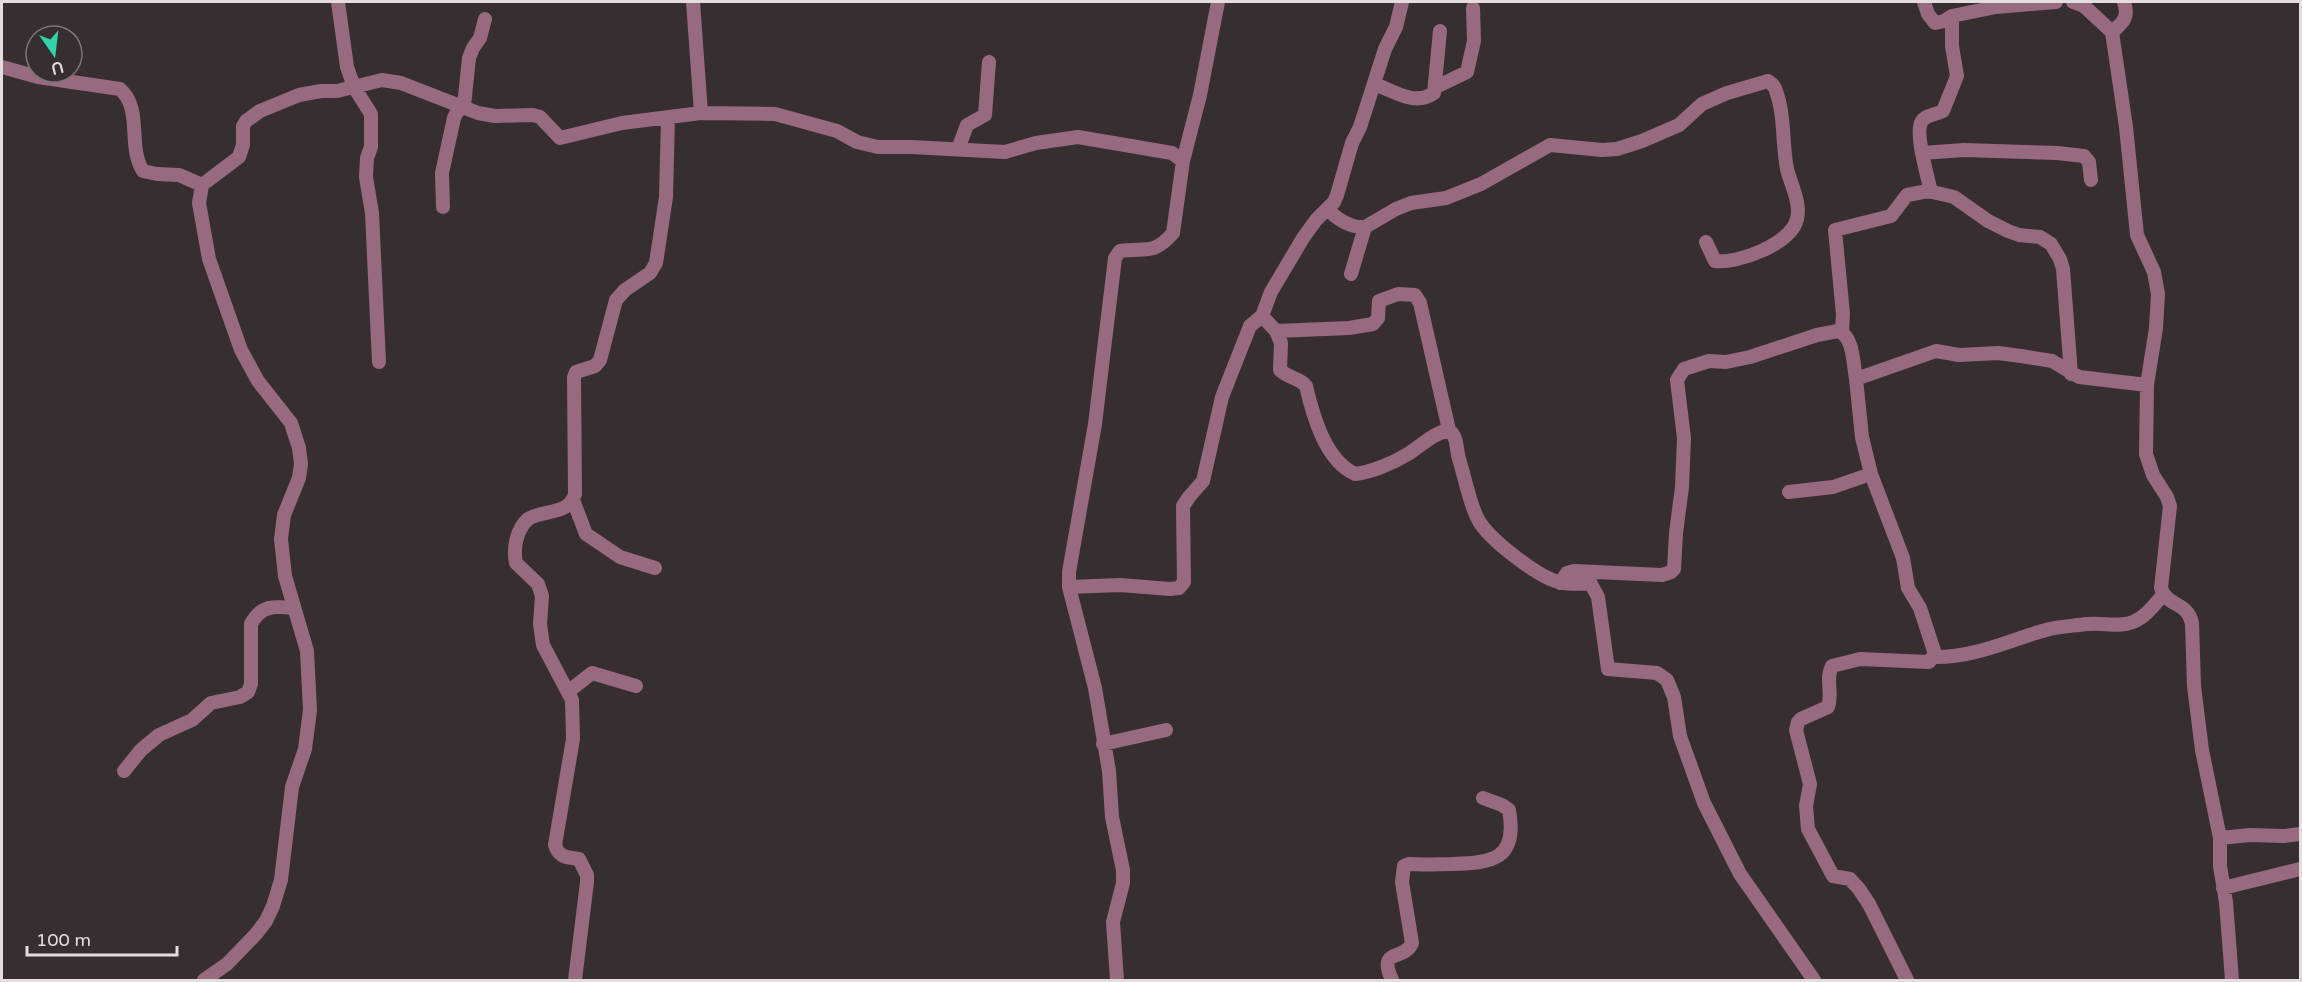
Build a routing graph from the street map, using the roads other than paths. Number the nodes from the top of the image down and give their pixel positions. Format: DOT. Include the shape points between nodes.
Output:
graph roads {
  1 [pos="338,2"];
  2 [pos="693,2"];
  3 [pos="1218,2"];
  4 [pos="1402,2"];
  5 [pos="1924,2"];
  6 [pos="2056,2"];
  7 [pos="2073,2"];
  8 [pos="2124,2"];
  9 [pos="1995,4"];
  10 [pos="1473,8"];
  11 [pos="1952,16"];
  12 [pos="485,19"];
  13 [pos="1440,31"];
  14 [pos="2112,32"];
  15 [pos="989,62"];
  16 [pos="2,67"];
  17 [pos="1374,84"];
  18 [pos="354,87"];
  19 [pos="1436,87"];
  20 [pos="464,106"];
  21 [pos="701,113"];
  22 [pos="668,117"];
  23 [pos="958,149"];
  24 [pos="1922,153"];
  25 [pos="1183,161"];
  26 [pos="2091,180"];
  27 [pos="202,185"];
  28 [pos="1931,192"];
  29 [pos="444,207"];
  30 [pos="1328,209"];
  31 [pos="1365,227"];
  32 [pos="1706,242"];
  33 [pos="1350,274"];
  34 [pos="1262,316"];
  35 [pos="1276,331"];
  36 [pos="1842,331"];
  37 [pos="379,362"];
  38 [pos="2072,374"];
  39 [pos="1856,379"];
  40 [pos="2147,385"];
  41 [pos="1449,430"];
  42 [pos="1871,474"];
  43 [pos="1789,492"];
  44 [pos="573,500"];
  45 [pos="655,568"];
  46 [pos="1560,583"];
  47 [pos="1069,587"];
  48 [pos="2163,595"];
  49 [pos="293,608"];
  50 [pos="1934,657"];
  51 [pos="636,686"];
  52 [pos="569,691"];
  53 [pos="1166,730"];
  54 [pos="1103,744"];
  55 [pos="124,771"];
  56 [pos="1483,798"];
  57 [pos="2301,834"];
  58 [pos="2220,838"];
  59 [pos="2301,869"];
  60 [pos="2223,888"];
  61 [pos="204,981"];
  62 [pos="575,981"];
  63 [pos="1117,981"];
  64 [pos="1392,981"];
  65 [pos="1814,981"];
  66 [pos="1907,981"];
  67 [pos="2232,981"];
  1 -- 18 [label="street" via="347,67"];
  2 -- 21 [label="street"];
  3 -- 25 [label="street"];
  4 -- 17 [label="street"];
  5 -- 11 [label="street" via="1935,23"];
  6 -- 9 [label="street"];
  7 -- 14 [label="street" via="2084,6"];
  8 -- 14 [label="street" via="2126,21"];
  9 -- 11 [label="street"];
  10 -- 19 [label="street" via="1474,41 1467,72"];
  11 -- 24 [label="street" via="1957,76 1943,111 1920,122"];
  12 -- 20 [label="street" via="469,58"];
  13 -- 19 [label="street"];
  14 -- 40 [label="street" via="2137,236 2154,272 2158,294"];
  15 -- 23 [label="street" via="986,113 967,125"];
  16 -- 27 [label="street" via="38,77 120,89 129,101 135,154 143,171 179,175"];
  17 -- 19 [label="street" via="1419,99 1434,93"];
  17 -- 30 [label="street" via="1337,195"];
  18 -- 20 [label="street" via="391,81"];
  18 -- 27 [label="street" via="298,94 252,116 243,126 239,157"];
  18 -- 37 [label="street" via="371,114 366,177 372,213"];
  20 -- 22 [label="street" via="495,116 540,117 561,138 621,123"];
  20 -- 29 [label="street" via="455,115 442,173"];
  21 -- 22 [label="street"];
  21 -- 23 [label="street" via="775,114 878,147"];
  22 -- 44 [label="street" via="666,197 656,263 650,273 616,300 600,360 595,366 576,372 574,377"];
  23 -- 25 [label="street" via="1005,152 1077,137 1172,153"];
  24 -- 26 [label="street" via="1964,150 2084,156 2089,162"];
  24 -- 28 [label="street"];
  25 -- 47 [label="street" via="1173,233 1150,249 1120,251 1114,258 1097,414"];
  27 -- 49 [label="street" via="199,202 210,259 240,350 291,423 299,448 299,478 281,525 285,576"];
  28 -- 36 [label="street" via="1907,195 1886,218 1835,230"];
  28 -- 38 [label="street" via="1954,197 2008,231 2040,237 2051,244 2063,269"];
  30 -- 31 [label="street" via="1342,222"];
  30 -- 34 [label="street" via="1303,238 1271,292"];
  31 -- 32 [label="street" via="1411,203 1446,198 1481,184 1550,145 1617,149 1679,125 1702,104 1768,81 1776,89 1779,101 1784,149 1798,210 1795,224 1768,248 1727,261 1715,261"];
  31 -- 33 [label="street"];
  34 -- 35 [label="street"];
  34 -- 47 [label="street" via="1250,326 1222,397 1203,481 1183,506 1184,582 1179,588 1170,589 1120,585"];
  35 -- 41 [label="street" via="1281,343 1280,370 1306,386 1325,441 1348,471 1364,473 1407,455"];
  35 -- 41 [label="street" via="1373,324 1378,318 1379,301 1398,294 1414,295 1420,303"];
  36 -- 39 [label="street" via="1850,344"];
  36 -- 46 [label="street" via="1816,335 1750,357 1710,361 1683,369 1677,380 1684,438 1674,569 1662,575 1574,571 1567,573"];
  38 -- 39 [label="street" via="2052,362 2021,356 1936,351"];
  38 -- 40 [label="street"];
  39 -- 42 [label="street" via="1862,437"];
  40 -- 48 [label="street" via="2146,454 2170,506"];
  41 -- 46 [label="street" via="1484,530 1510,554"];
  42 -- 43 [label="street" via="1833,487"];
  42 -- 50 [label="street" via="1903,558 1908,588 1934,645"];
  44 -- 45 [label="street" via="586,534 620,557"];
  44 -- 52 [label="street" via="562,509 528,519 518,535 514,555 516,563 538,584 542,596 543,645"];
  46 -- 65 [label="street" via="1591,584 1595,588 1608,669 1657,673 1667,680 1680,736 1704,803 1740,874"];
  47 -- 54 [label="street" via="1095,688"];
  48 -- 50 [label="street" via="2144,617 2134,622 2049,629 1991,649"];
  48 -- 58 [label="street" via="2190,614 2202,750"];
  49 -- 55 [label="street" via="272,606 255,616 251,624 248,692 211,703 192,720 159,735"];
  49 -- 61 [label="street" via="307,651 310,710 305,749 290,802 281,880 266,921 226,964"];
  50 -- 66 [label="street" via="1929,662 1860,659 1832,666 1828,707 1801,719 1797,726 1810,784 1806,818 1812,840 1833,876 1853,882 1869,904"];
  51 -- 52 [label="street" via="592,673"];
  52 -- 62 [label="street" via="574,714 573,739 555,845 562,857 579,859 586,875"];
  53 -- 54 [label="street"];
  54 -- 63 [label="street" via="1123,870 1113,922"];
  56 -- 64 [label="street" via="1509,810 1508,845 1499,856 1480,863 1404,867 1402,882 1412,943 1407,950 1390,957 1387,967"];
  57 -- 58 [label="street"];
  58 -- 60 [label="street"];
  59 -- 60 [label="street"];
  60 -- 67 [label="street"];
}
